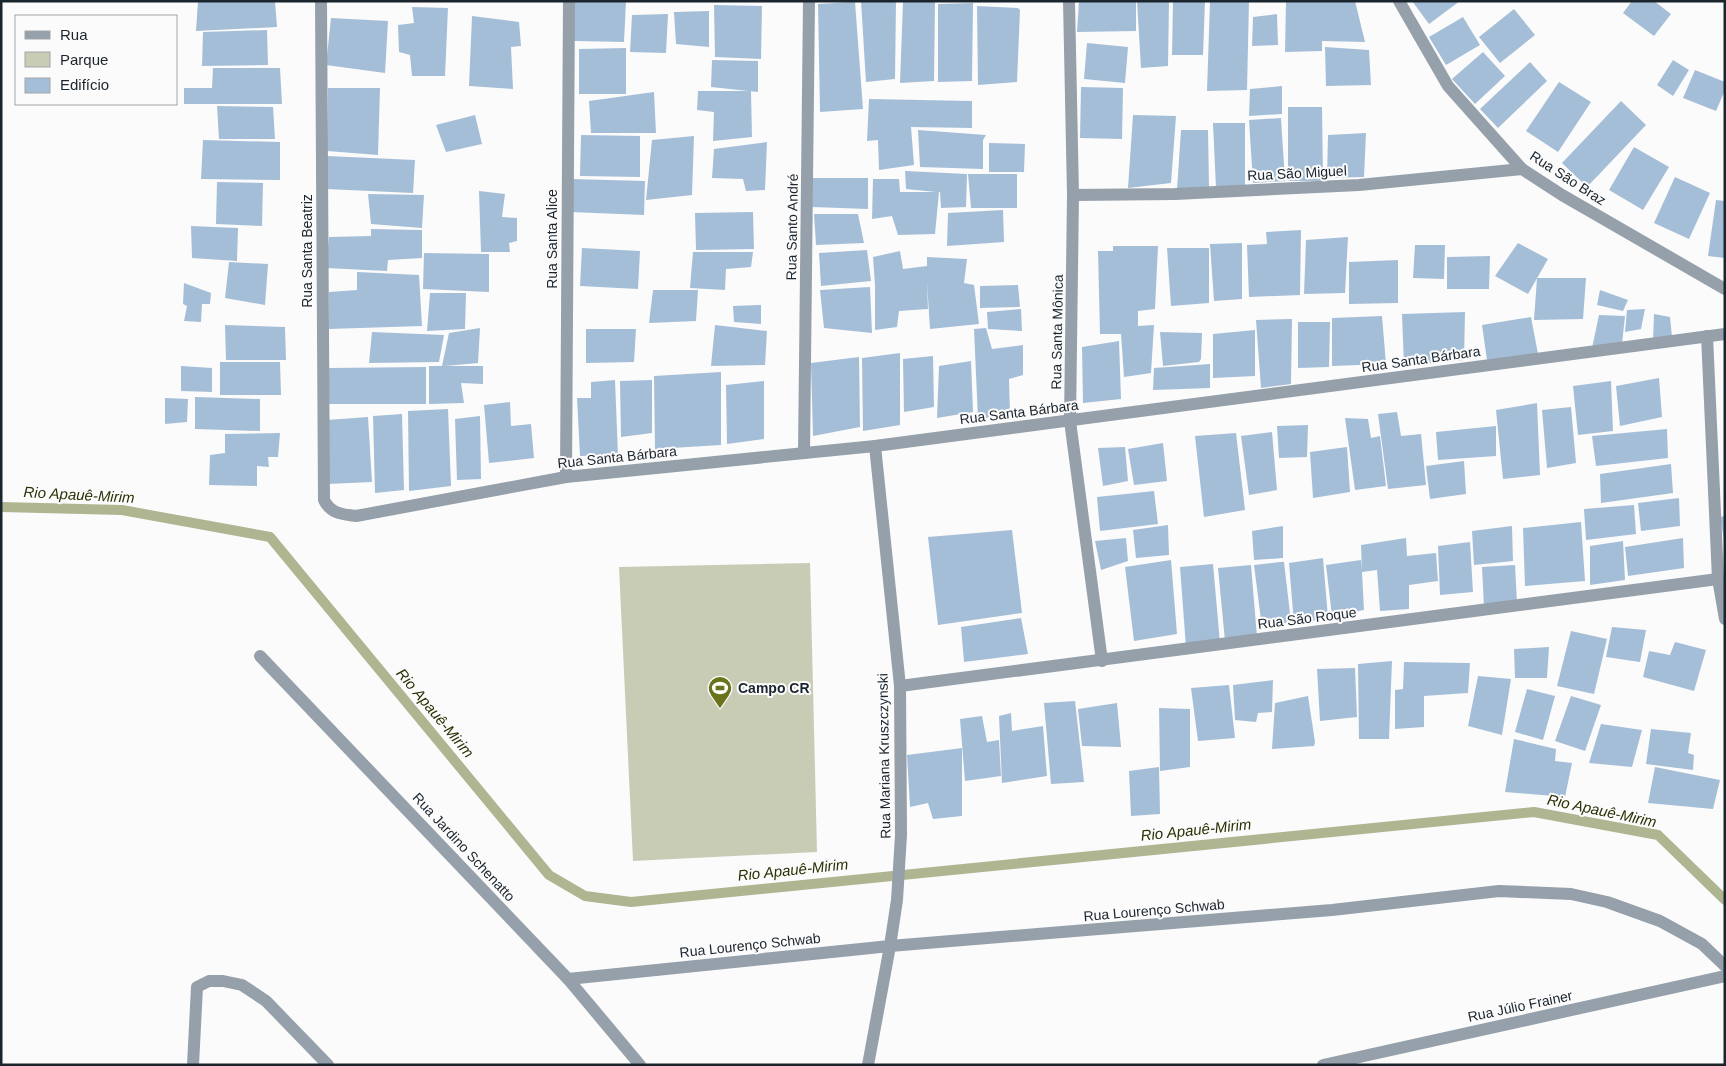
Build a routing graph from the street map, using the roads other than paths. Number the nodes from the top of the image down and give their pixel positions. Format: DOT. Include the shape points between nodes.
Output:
graph roads {
  1 [pos="321,1"];
  2 [pos="569,1"];
  3 [pos="809,1"];
  4 [pos="1069,1"];
  5 [pos="1398,1"];
  6 [pos="1522,169"];
  7 [pos="1074,195"];
  8 [pos="1725,289"];
  9 [pos="1725,334"];
  10 [pos="1706,336"];
  11 [pos="1070,421"];
  12 [pos="874,446"];
  13 [pos="804,453"];
  14 [pos="566,477"];
  15 [pos="324,500"];
  16 [pos="1718,580"];
  17 [pos="1725,619"];
  18 [pos="260,656"];
  19 [pos="1102,661"];
  20 [pos="900,686"];
  21 [pos="890,946"];
  22 [pos="1725,966"];
  23 [pos="1725,976"];
  24 [pos="568,979"];
  25 [pos="193,1065"];
  26 [pos="328,1065"];
  27 [pos="640,1065"];
  28 [pos="868,1065"];
  29 [pos="1323,1065"];
  1 -- 15 [label="street, Rua Santa Beatriz"];
  2 -- 14 [label="street, Rua Santa Alice"];
  3 -- 13 [label="street, Rua Santo André"];
  4 -- 7 [label="street, Rua Santa Mônica"];
  5 -- 6 [label="street, Rua São Braz" via="1448,86"];
  6 -- 7 [label="street, Rua São Miguel" via="1359,185 1175,194"];
  6 -- 8 [label="street, Rua São Braz"];
  7 -- 11 [label="street, Rua Santa Mônica"];
  9 -- 10 [label="street, Rua Santa Bárbara"];
  10 -- 11 [label="street, Rua Santa Bárbara"];
  10 -- 16 [label="street"];
  11 -- 12 [label="street, Rua Santa Bárbara"];
  11 -- 19 [label="street, Rua Santa Mônica"];
  12 -- 13 [label="street, Rua Santa Bárbara"];
  12 -- 20 [label="street, Rua Mariana Kruszczynski"];
  13 -- 14 [label="street, Rua Santa Bárbara"];
  14 -- 15 [label="street, Rua Santa Bárbara" via="356,516 330,510"];
  16 -- 17 [label="street"];
  16 -- 19 [label="street, Rua São Roque"];
  18 -- 24 [label="street, Rua Jardino Schenatto"];
  19 -- 20 [label="street, Rua São Roque"];
  20 -- 21 [label="street, Rua Mariana Kruszczynski" via="901,835"];
  21 -- 22 [label="street, Rua Lourenço Schwab" via="1332,910 1499,891 1571,894 1607,902 1660,921 1702,944"];
  21 -- 24 [label="street, Rua Lourenço Schwab"];
  21 -- 28 [label="street, Rua Mariana Kruszczynski"];
  23 -- 29 [label="street, Rua Júlio Frainer"];
  24 -- 27 [label="street, Rua Jardino Schenatto"];
  25 -- 26 [label="street" via="197,987 209,981 242,985 266,1001"];
}
